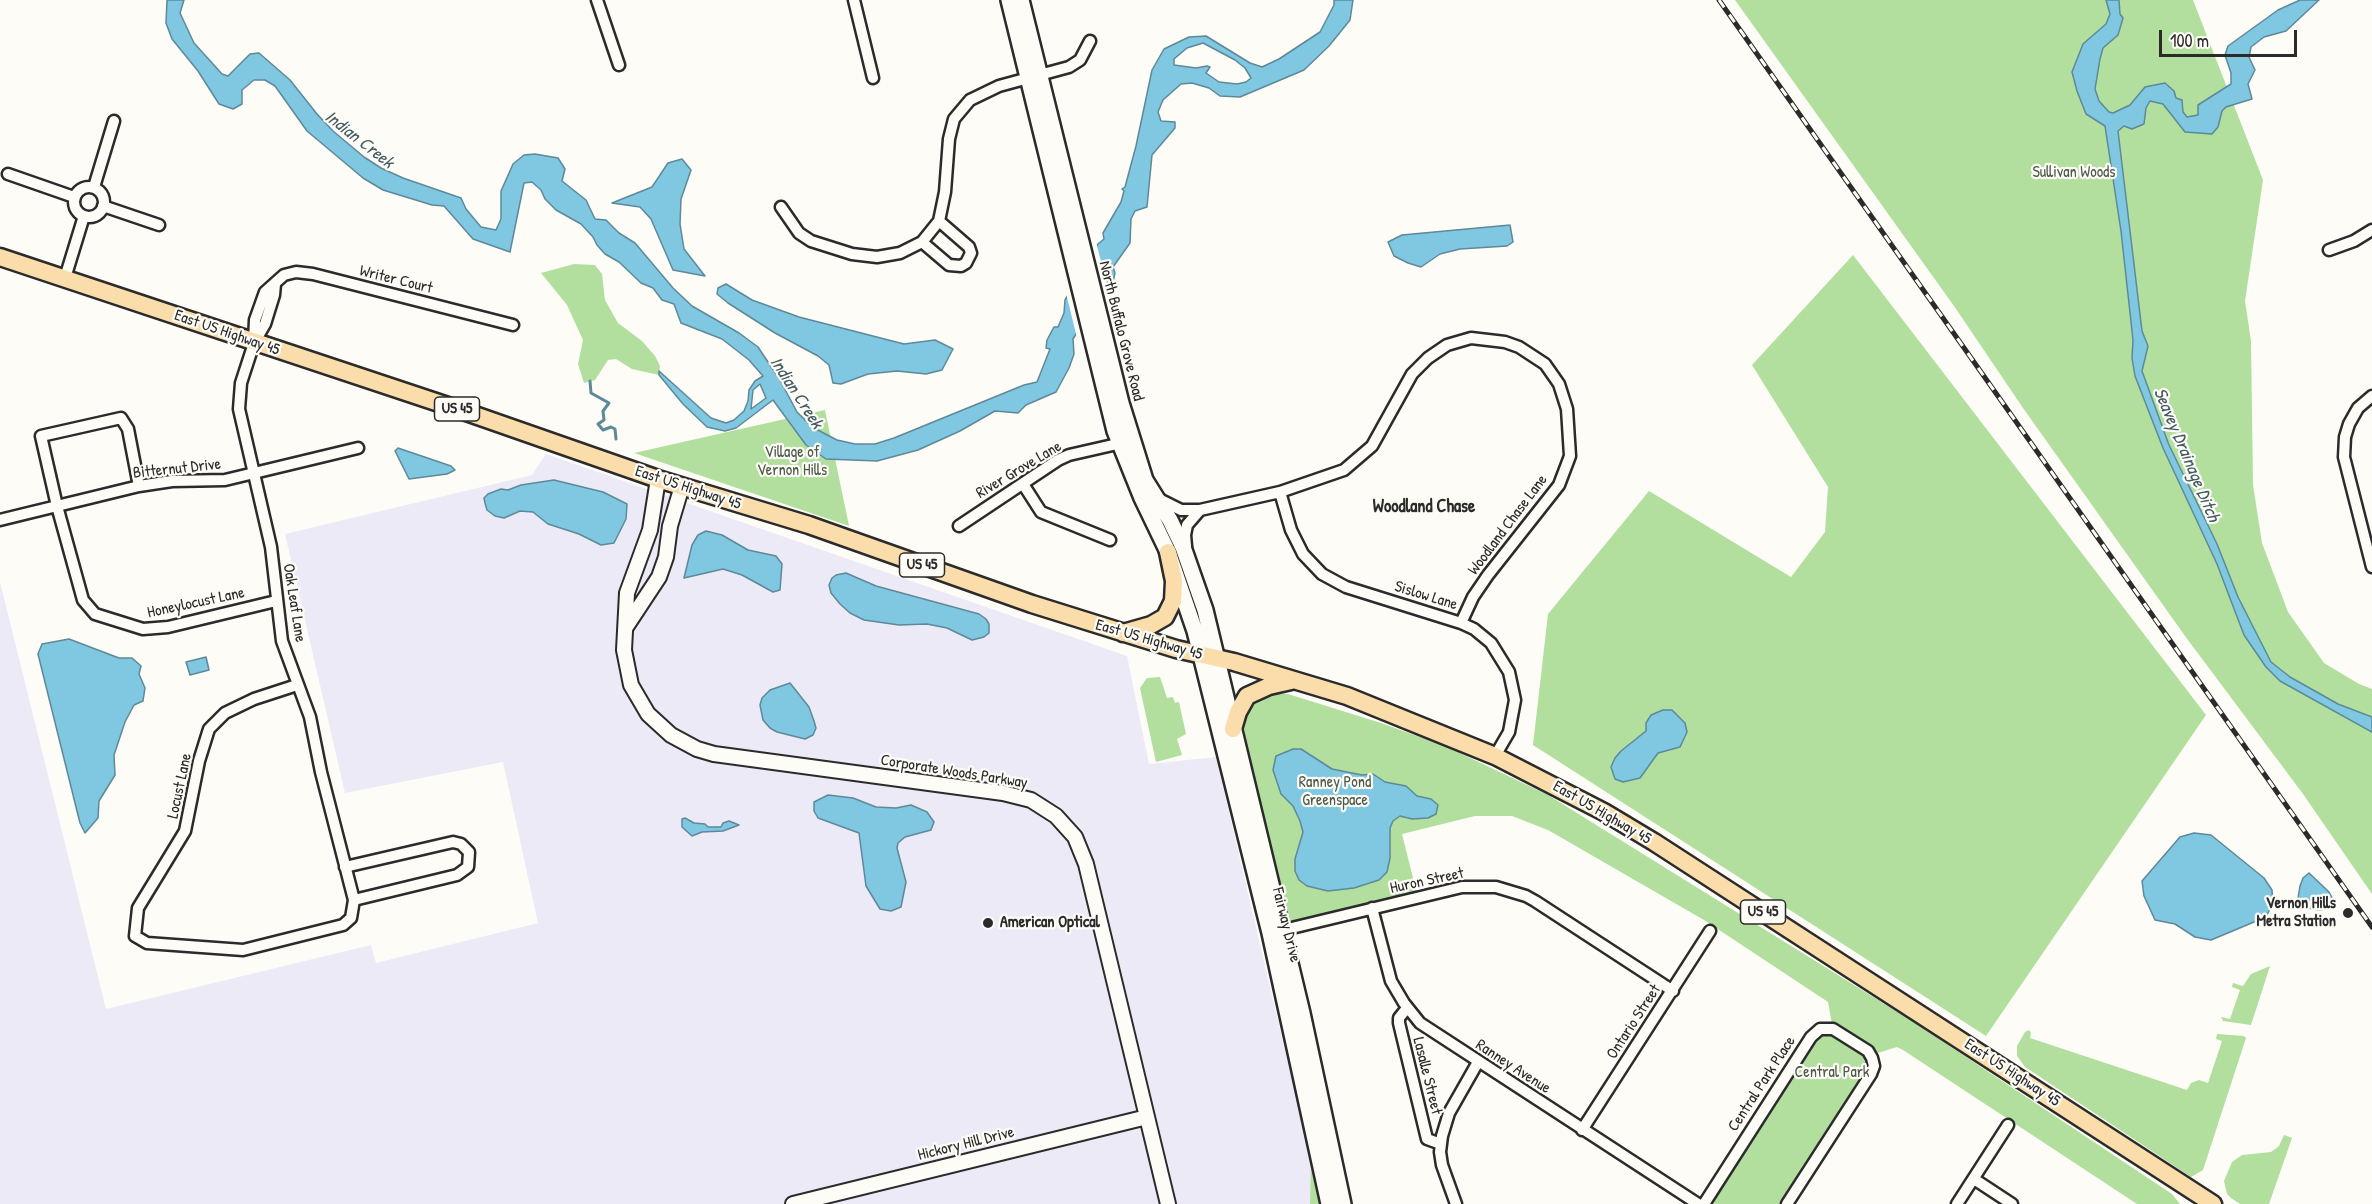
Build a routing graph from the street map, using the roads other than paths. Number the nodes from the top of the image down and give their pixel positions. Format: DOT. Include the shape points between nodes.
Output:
graph roads {
  1 [pos="597,0"];
  2 [pos="854,0"];
  3 [pos="1009,0"];
  4 [pos="1021,0"];
  5 [pos="1090,41"];
  6 [pos="619,65"];
  7 [pos="1034,77"];
  8 [pos="873,78"];
  9 [pos="114,121"];
  10 [pos="8,174"];
  11 [pos="94,187"];
  12 [pos="74,197"];
  13 [pos="103,206"];
  14 [pos="781,207"];
  15 [pos="84,216"];
  16 [pos="939,221"];
  17 [pos="159,225"];
  18 [pos="2372,230"];
  19 [pos="922,242"];
  20 [pos="2329,250"];
  21 [pos="0,257"];
  22 [pos="65,278"];
  23 [pos="513,325"];
  24 [pos="254,343"];
  25 [pos="2372,396"];
  26 [pos="1126,443"];
  27 [pos="358,448"];
  28 [pos="252,473"];
  29 [pos="658,479"];
  30 [pos="1023,484"];
  31 [pos="139,486"];
  32 [pos="682,486"];
  33 [pos="1280,492"];
  34 [pos="1152,494"];
  35 [pos="57,506"];
  36 [pos="1200,510"];
  37 [pos="0,520"];
  38 [pos="959,526"];
  39 [pos="1110,540"];
  40 [pos="1168,552"];
  41 [pos="2370,554"];
  42 [pos="2372,567"];
  43 [pos="1199,594"];
  44 [pos="276,600"];
  45 [pos="1461,623"];
  46 [pos="625,629"];
  47 [pos="1123,633"];
  48 [pos="1201,655"];
  49 [pos="1218,659"];
  50 [pos="1295,680"];
  51 [pos="297,684"];
  52 [pos="1233,729"];
  53 [pos="1495,756"];
  54 [pos="345,867"];
  55 [pos="354,900"];
  56 [pos="1372,908"];
  57 [pos="1710,931"];
  58 [pos="1276,932"];
  59 [pos="1672,991"];
  60 [pos="1407,1008"];
  61 [pos="1478,1062"];
  62 [pos="1147,1117"];
  63 [pos="2008,1125"];
  64 [pos="1582,1130"];
  65 [pos="1441,1144"];
  66 [pos="1974,1179"];
  67 [pos="2205,1203"];
  68 [pos="793,1204"];
  69 [pos="1168,1204"];
  70 [pos="1329,1204"];
  71 [pos="1343,1204"];
  72 [pos="1456,1204"];
  73 [pos="1698,1204"];
  74 [pos="1704,1204"];
  75 [pos="1787,1204"];
  76 [pos="1957,1204"];
  77 [pos="2012,1204"];
  1 -- 6 [label="street"];
  2 -- 8 [label="street"];
  3 -- 7 [label="main road, North Buffalo Grove Road"];
  4 -- 7 [label="main road, North Buffalo Grove Road"];
  5 -- 7 [label="street" via="1080,60"];
  7 -- 16 [label="street" via="999,86 970,100 954,119"];
  7 -- 26 [label="main road, North Buffalo Grove Road"];
  9 -- 11 [label="street"];
  10 -- 12 [label="street"];
  11 -- 12 [label="street" via="80,189"];
  11 -- 13 [label="street" via="103,196"];
  12 -- 15 [label="street" via="76,211"];
  13 -- 15 [label="street" via="94,216"];
  13 -- 17 [label="street"];
  14 -- 19 [label="street" via="799,233 811,241 852,254 900,254"];
  15 -- 22 [label="street"];
  16 -- 19 [label="street"];
  16 -- 19 [label="street" via="969,247 970,258 961,266 949,265"];
  18 -- 20 [label="street"];
  21 -- 22 [label="main road, East US Highway 45 / US 45"];
  22 -- 24 [label="main road, East US Highway 45 / US 45"];
  23 -- 24 [label="street, Writer Court" via="296,272 284,275 275,284 265,324"];
  24 -- 28 [label="street, Oak Leaf Lane" via="241,383 239,409"];
  24 -- 29 [label="main road, East US Highway 45 / US 45"];
  25 -- 41 [label="street" via="2355,412 2345,437 2346,467"];
  26 -- 30 [label="street, River Grove Lane" via="1069,455"];
  26 -- 34 [label="main road, North Buffalo Grove Road"];
  26 -- 40 [label="main road, North Buffalo Grove Road"];
  27 -- 28 [label="street, Bitternut Drive"];
  28 -- 31 [label="street, Bitternut Drive" via="225,480"];
  28 -- 44 [label="street, Oak Leaf Lane" via="271,547"];
  29 -- 32 [label="main road, East US Highway 45 / US 45"];
  29 -- 46 [label="street, Corporate Woods Parkway" via="650,530 627,592"];
  30 -- 38 [label="street, River Grove Lane"];
  30 -- 39 [label="street" via="1041,512"];
  31 -- 35 [label="street, Bitternut Drive"];
  31 -- 35 [label="street, Honeylocust Lane" via="128,429 121,418 41,436"];
  32 -- 46 [label="street" via="659,577"];
  32 -- 47 [label="main road, East US Highway 45 / US 45" via="809,525"];
  33 -- 36 [label="street, Woodland Chase Lane"];
  33 -- 45 [label="street, Sislow Lane" via="1303,554 1322,574 1346,587"];
  33 -- 45 [label="street, Woodland Chase Lane" via="1344,470 1372,446 1412,374 1447,345 1471,338 1505,342 1545,364 1559,384 1567,409 1570,456 1559,486 1488,575"];
  34 -- 36 [label="street, Woodland Chase Lane" via="1181,510"];
  34 -- 43 [label="main road, North Buffalo Grove Road" via="1174,529"];
  35 -- 37 [label="street, Bitternut Drive"];
  35 -- 44 [label="street, Honeylocust Lane" via="83,600 95,614 143,629 168,627"];
  36 -- 43 [label="street" via="1187,525 1185,535 1200,579"];
  40 -- 47 [label="main road" via="1174,581 1173,601 1165,617"];
  40 -- 48 [label="main road, North Buffalo Grove Road"];
  41 -- 42 [label="street"];
  43 -- 49 [label="main road, North Buffalo Grove Road"];
  44 -- 51 [label="street, Oak Leaf Lane" via="282,641"];
  45 -- 53 [label="street, Sislow Lane" via="1491,643 1512,684 1513,718"];
  46 -- 62 [label="street, Corporate Woods Parkway" via="627,670 637,696 656,722 691,746 714,754 1003,793 1031,800 1056,816 1075,837 1086,864"];
  47 -- 48 [label="main road, East US Highway 45 / US 45"];
  48 -- 49 [label="main road, East US Highway 45 / US 45"];
  48 -- 58 [label="main road, Fairway Drive"];
  49 -- 50 [label="main road, East US Highway 45 / US 45"];
  49 -- 52 [label="main road, Fairway Drive"];
  50 -- 52 [label="main road" via="1247,696"];
  50 -- 53 [label="main road, East US Highway 45 / US 45" via="1347,696"];
  51 -- 54 [label="street, Oak Leaf Lane" via="310,717"];
  51 -- 55 [label="street, Locust Lane" via="225,712 209,729 186,831 138,908 135,936 147,943 243,950 343,924 351,918"];
  52 -- 58 [label="main road, Fairway Drive"];
  53 -- 67 [label="main road, East US Highway 45 / US 45" via="1654,842"];
  54 -- 55 [label="street, Oak Leaf Lane"];
  54 -- 55 [label="street" via="453,842 469,852 468,867 457,875"];
  56 -- 58 [label="street, Huron Street"];
  56 -- 59 [label="street, Huron Street" via="1462,887 1496,887 1535,901"];
  56 -- 60 [label="street, Ranney Avenue" via="1386,967"];
  57 -- 59 [label="street, Ontario Street"];
  58 -- 70 [label="main road, Fairway Drive"];
  58 -- 71 [label="main road, Fairway Drive" via="1302,1013"];
  59 -- 64 [label="street, Ontario Street"];
  60 -- 61 [label="street, Ranney Avenue" via="1430,1030"];
  60 -- 65 [label="street, Lasalle Street" via="1399,1023 1427,1138"];
  61 -- 64 [label="street, Ranney Avenue"];
  61 -- 65 [label="street, Lasalle Street" via="1449,1113"];
  62 -- 68 [label="street, Hickory Hill Drive"];
  62 -- 69 [label="street, Corporate Woods Parkway"];
  63 -- 66 [label="street"];
  64 -- 73 [label="street, Ranney Avenue"];
  65 -- 72 [label="street, Lasalle Street" via="1442,1165"];
  66 -- 76 [label="street"];
  66 -- 77 [label="street"];
  74 -- 75 [label="street, Central Park Place" via="1811,1037 1820,1029 1833,1029 1868,1051 1874,1066"];
}
